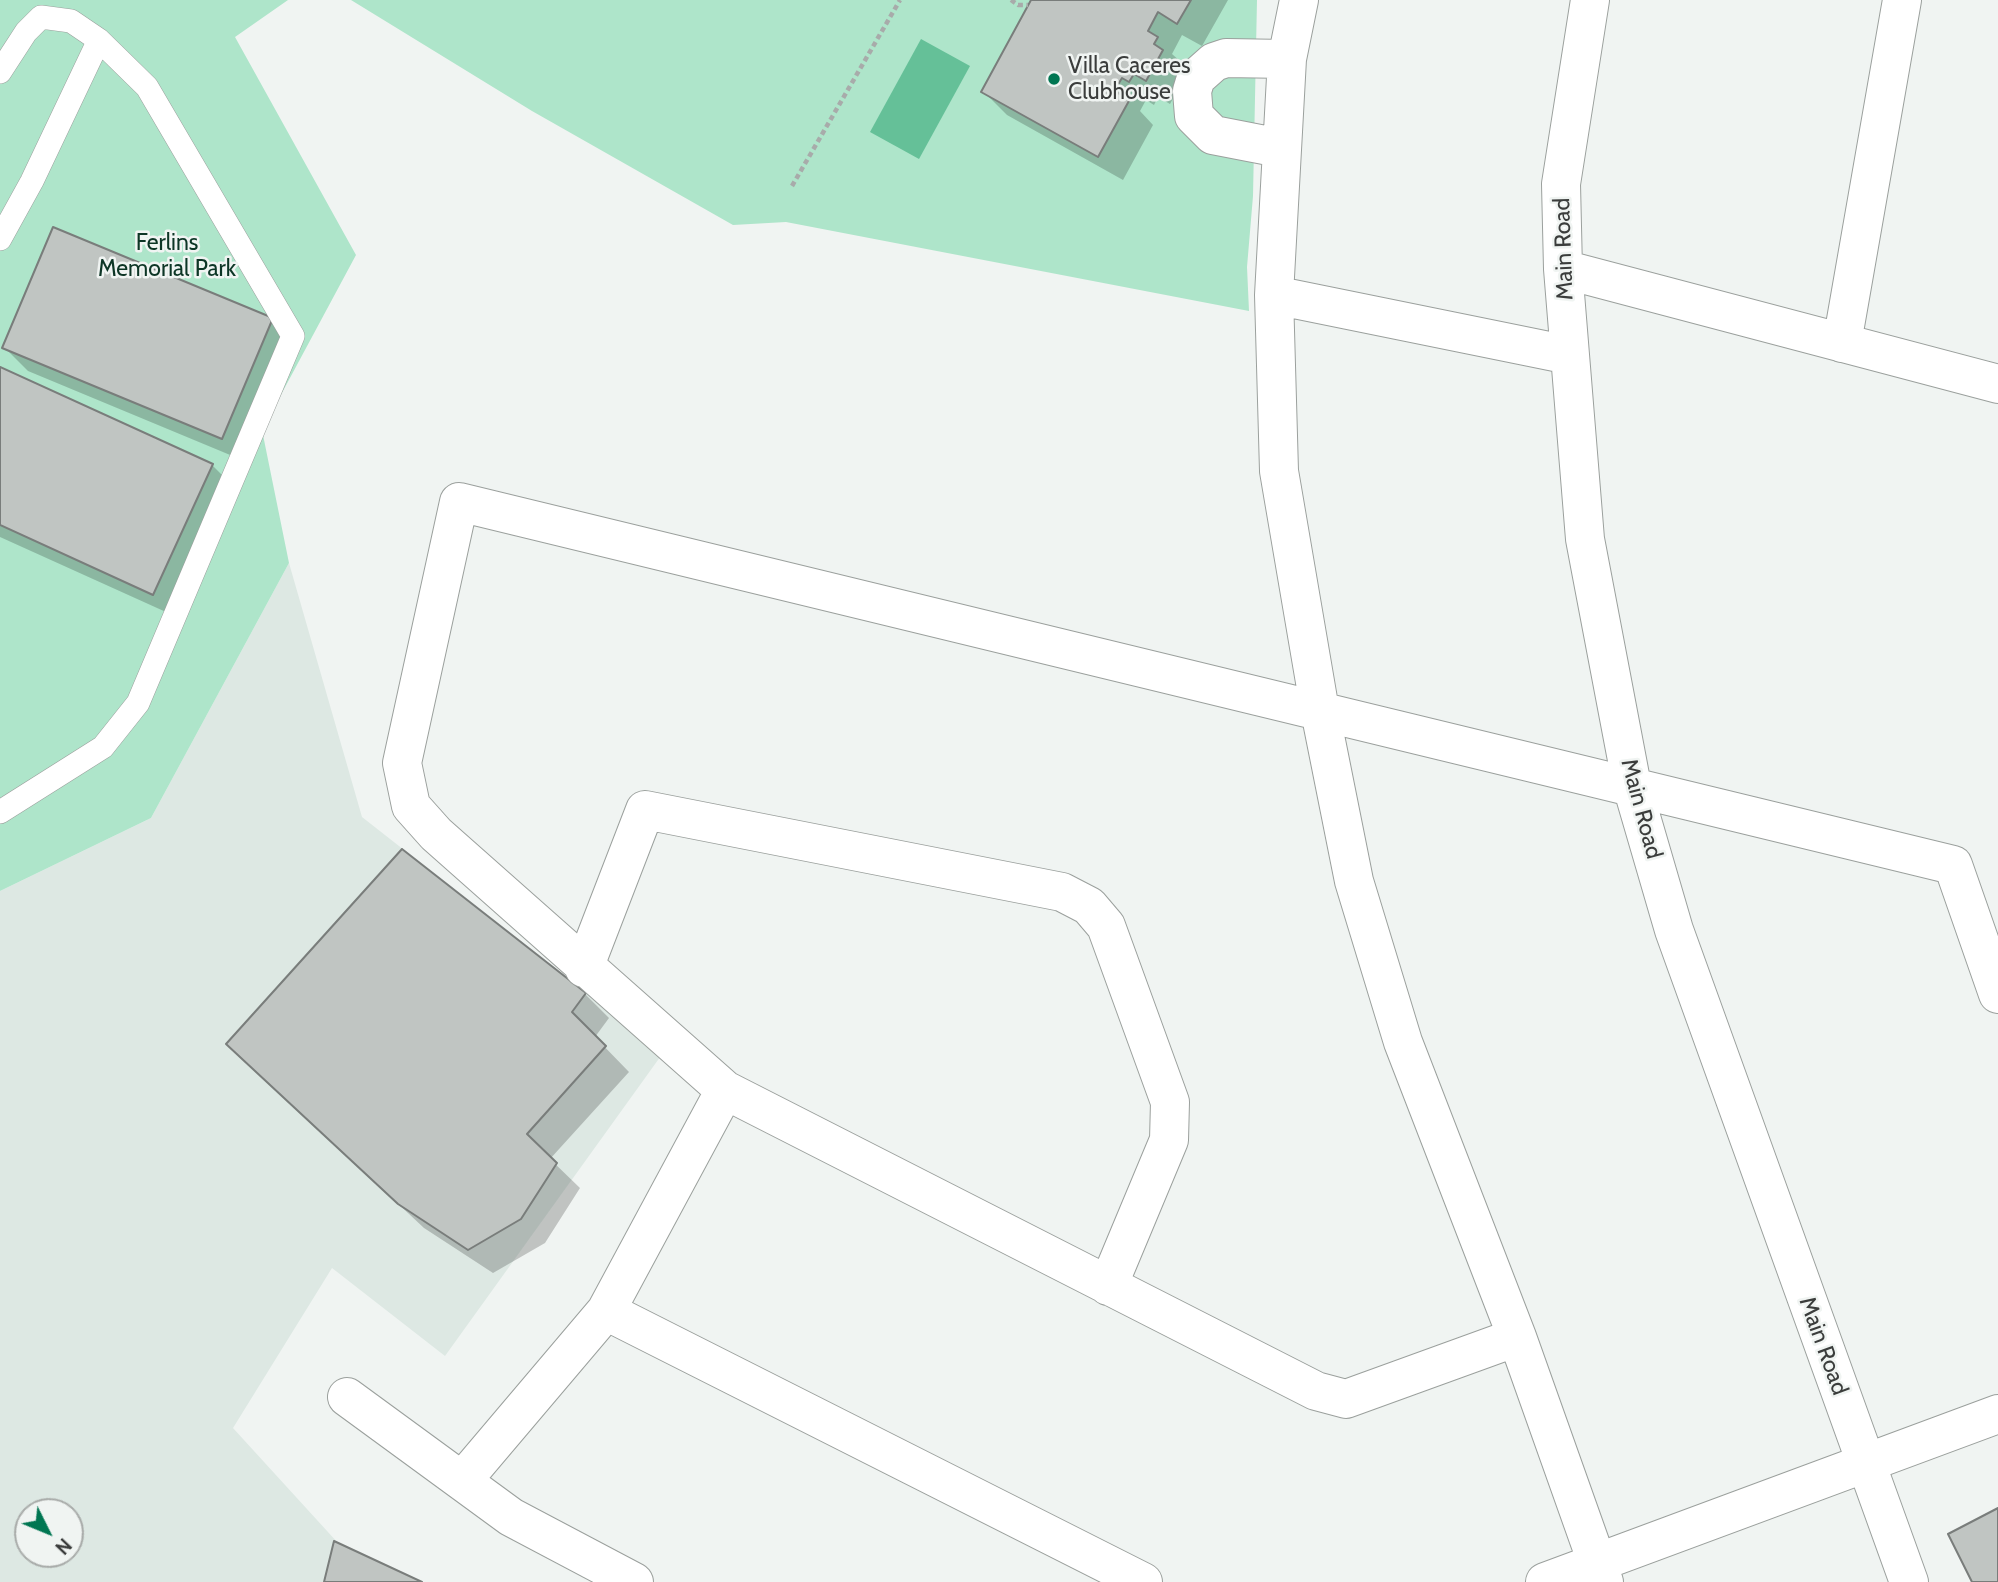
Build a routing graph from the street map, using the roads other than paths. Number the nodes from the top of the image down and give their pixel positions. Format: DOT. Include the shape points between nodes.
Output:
graph roads {
  1 [pos="1299,0"];
  2 [pos="1590,0"];
  3 [pos="1902,0"];
  4 [pos="99,40"];
  5 [pos="1287,59"];
  6 [pos="0,72"];
  7 [pos="1280,148"];
  8 [pos="0,239"];
  9 [pos="1563,269"];
  10 [pos="1273,295"];
  11 [pos="1842,343"];
  12 [pos="1569,355"];
  13 [pos="1998,384"];
  14 [pos="1320,711"];
  15 [pos="1632,786"];
  16 [pos="0,812"];
  17 [pos="584,968"];
  18 [pos="1998,994"];
  19 [pos="725,1090"];
  20 [pos="1108,1286"];
  21 [pos="606,1311"];
  22 [pos="1517,1337"];
  23 [pos="347,1397"];
  24 [pos="1998,1414"];
  25 [pos="1866,1465"];
  26 [pos="462,1481"];
  27 [pos="1601,1572"];
  28 [pos="634,1582"];
  29 [pos="1143,1582"];
  30 [pos="1545,1582"];
  31 [pos="1909,1582"];
  1 -- 5 [label="street"];
  2 -- 9 [label="street, Main Road" via="1561,184"];
  3 -- 11 [label="street"];
  4 -- 6 [label="lane" via="71,21 41,17"];
  4 -- 8 [label="lane"];
  4 -- 16 [label="lane" via="147,87 293,336 138,703 103,747"];
  5 -- 7 [label="street"];
  5 -- 7 [label="street" via="1226,58 1214,62 1196,78 1192,91 1194,116 1213,135"];
  7 -- 10 [label="street"];
  9 -- 11 [label="street"];
  9 -- 12 [label="street, Main Road"];
  10 -- 12 [label="street"];
  10 -- 14 [label="street" via="1279,471"];
  11 -- 13 [label="street"];
  12 -- 15 [label="street, Main Road" via="1585,539"];
  14 -- 15 [label="street"];
  14 -- 17 [label="street" via="459,502 402,763 411,806"];
  14 -- 22 [label="street" via="1354,881 1403,1042"];
  15 -- 18 [label="street" via="1953,865"];
  15 -- 25 [label="street, Main Road" via="1674,930"];
  17 -- 19 [label="street"];
  17 -- 20 [label="street" via="645,810 1062,892 1089,906 1106,926 1170,1102 1169,1140"];
  19 -- 20 [label="street"];
  19 -- 21 [label="street"];
  20 -- 22 [label="street" via="1316,1391 1346,1399"];
  21 -- 26 [label="street"];
  21 -- 29 [label="street"];
  22 -- 27 [label="street"];
  23 -- 26 [label="street"];
  24 -- 25 [label="street"];
  25 -- 27 [label="street"];
  25 -- 31 [label="street, Main Road"];
  26 -- 28 [label="street" via="511,1517"];
  27 -- 30 [label="street"];
}
